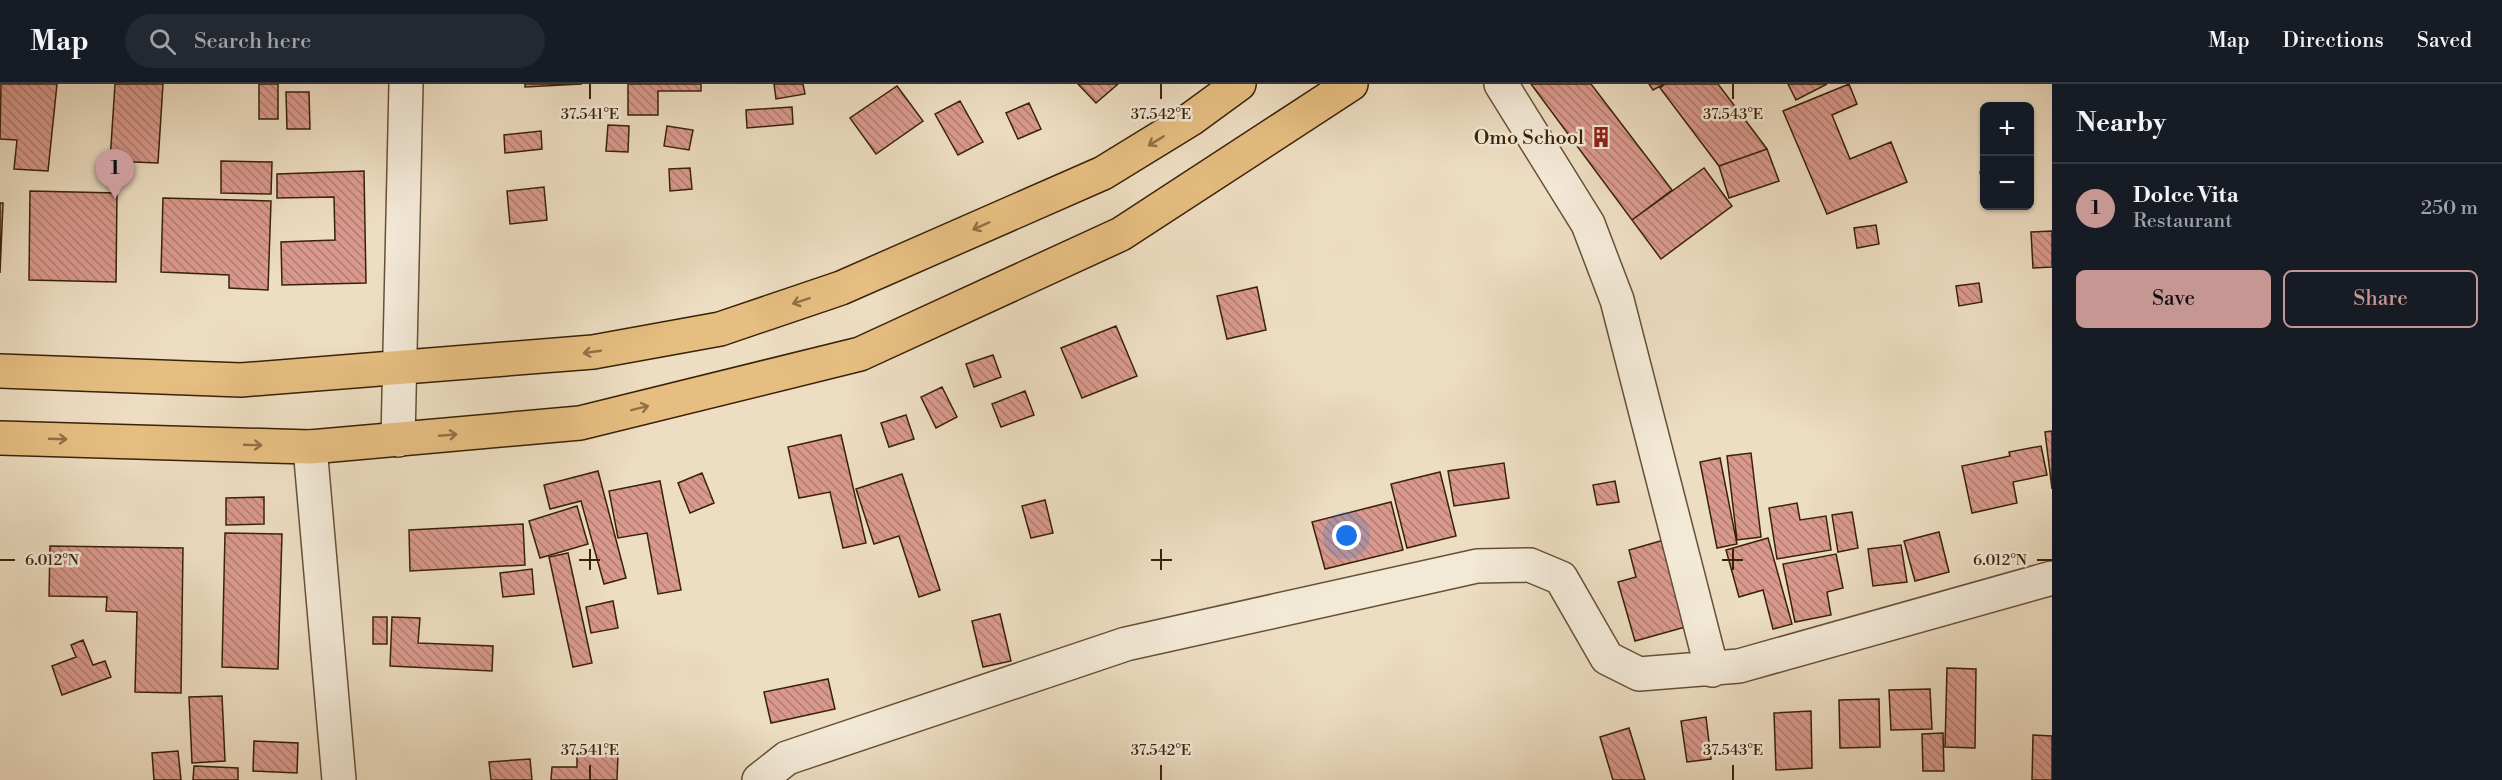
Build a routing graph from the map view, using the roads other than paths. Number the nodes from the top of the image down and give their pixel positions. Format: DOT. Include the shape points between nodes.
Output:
graph roads {
  1 [pos="406,84"];
  2 [pos="1239,84"];
  3 [pos="1351,84"];
  4 [pos="1501,84"];
  5 [pos="398,369"];
  6 [pos="0,371"];
  7 [pos="0,438"];
  8 [pos="398,440"];
  9 [pos="310,447"];
  10 [pos="2052,578"];
  11 [pos="1712,670"];
  12 [pos="339,780"];
  13 [pos="759,780"];
  1 -- 5 [label="street"];
  2 -- 5 [label="highway, one-way" via="1191,119 1103,173 841,288 720,329 593,352"];
  8 -- 3 [label="highway, one-way" via="580,423 860,354 1121,234"];
  4 -- 11 [label="street" via="1588,224 1617,300"];
  5 -- 6 [label="highway" via="241,380"];
  5 -- 8 [label="street"];
  7 -- 9 [label="highway, one-way"];
  8 -- 9 [label="highway"];
  9 -- 12 [label="street"];
  10 -- 11 [label="street" via="1739,666"];
  11 -- 13 [label="street" via="1639,674 1607,658 1561,578 1530,565 1477,566 1126,644 787,758"];
}
